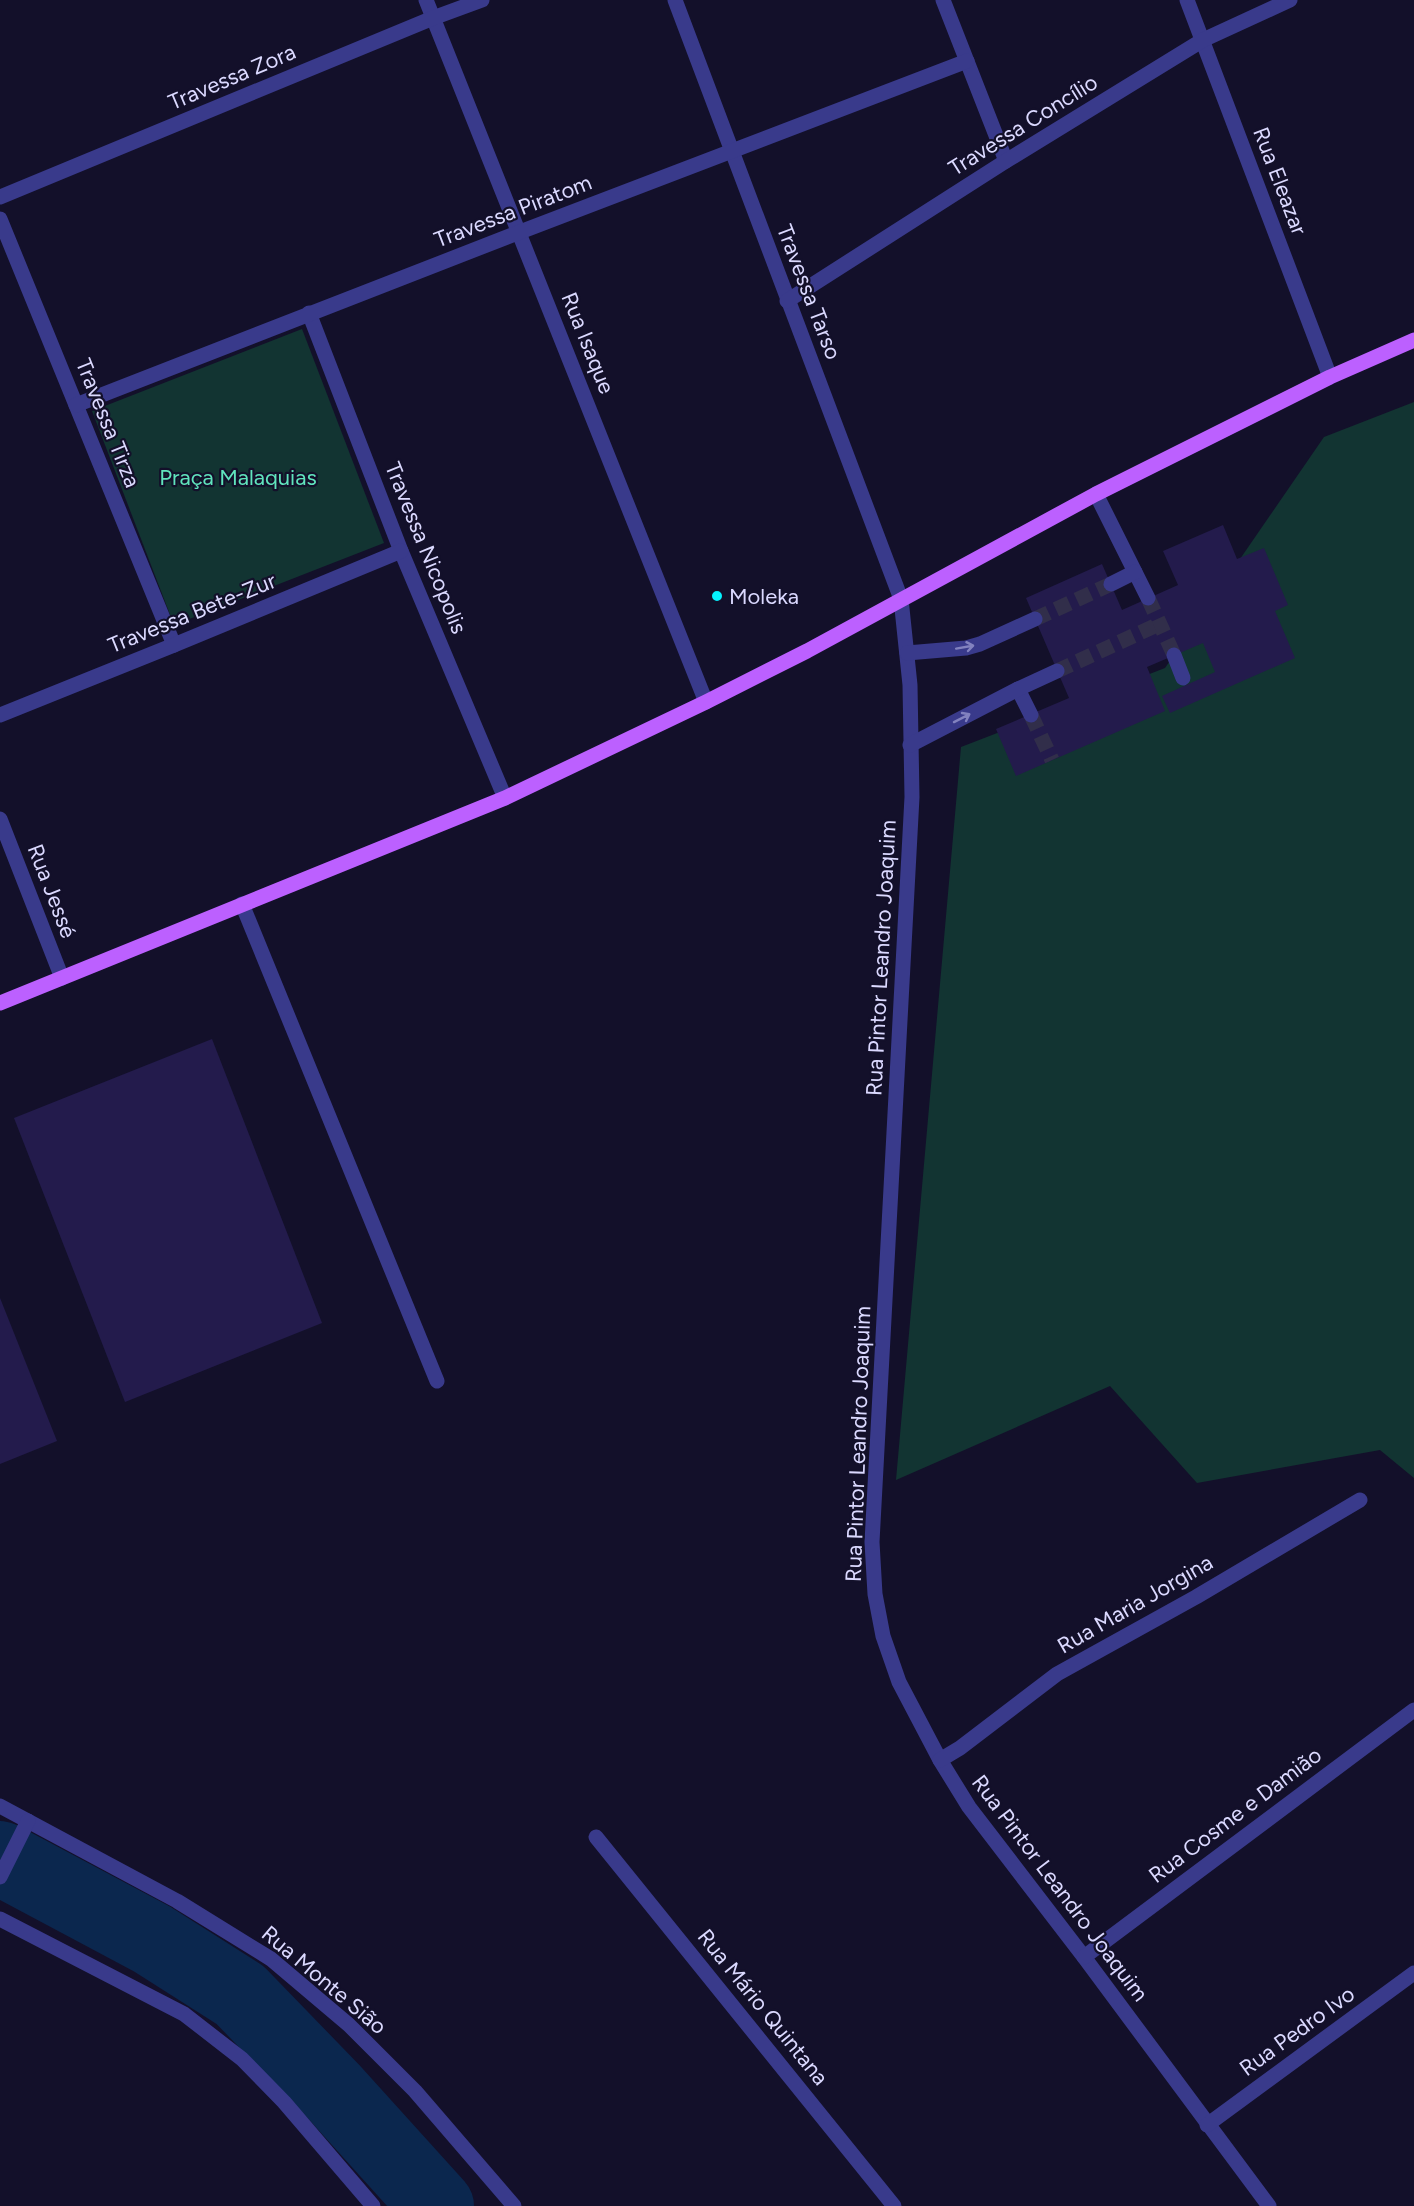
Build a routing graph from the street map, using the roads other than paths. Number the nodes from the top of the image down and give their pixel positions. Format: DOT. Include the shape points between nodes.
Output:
graph roads {
  1 [pos="426,0"];
  2 [pos="482,0"];
  3 [pos="675,0"];
  4 [pos="943,0"];
  5 [pos="1187,0"];
  6 [pos="1290,0"];
  7 [pos="432,18"];
  8 [pos="1203,40"];
  9 [pos="968,61"];
  10 [pos="733,152"];
  11 [pos="1006,161"];
  12 [pos="0,197"];
  13 [pos="0,219"];
  14 [pos="520,232"];
  15 [pos="787,301"];
  16 [pos="309,313"];
  17 [pos="1414,340"];
  18 [pos="1330,377"];
  19 [pos="76,405"];
  20 [pos="1096,494"];
  21 [pos="401,551"];
  22 [pos="1135,572"];
  23 [pos="1111,584"];
  24 [pos="1148,598"];
  25 [pos="901,599"];
  26 [pos="1035,619"];
  27 [pos="174,645"];
  28 [pos="907,653"];
  29 [pos="1174,655"];
  30 [pos="1058,671"];
  31 [pos="1183,678"];
  32 [pos="1018,689"];
  33 [pos="706,702"];
  34 [pos="0,715"];
  35 [pos="1031,715"];
  36 [pos="910,745"];
  37 [pos="505,798"];
  38 [pos="0,819"];
  39 [pos="242,904"];
  40 [pos="62,978"];
  41 [pos="0,1003"];
  42 [pos="437,1381"];
  43 [pos="1360,1500"];
  44 [pos="1414,1710"];
  45 [pos="940,1760"];
  46 [pos="0,1806"];
  47 [pos="28,1821"];
  48 [pos="596,1837"];
  49 [pos="0,1877"];
  50 [pos="0,1919"];
  51 [pos="1084,1957"];
  52 [pos="1414,1973"];
  53 [pos="1206,2125"];
  54 [pos="373,2206"];
  55 [pos="514,2206"];
  56 [pos="894,2206"];
  57 [pos="1269,2206"];
  1 -- 7 [label="street, Rua Isaque"];
  2 -- 7 [label="street, Travessa Zora"];
  3 -- 10 [label="street, Travessa Tarso"];
  4 -- 9 [label="street"];
  5 -- 8 [label="street, Rua Eleazar"];
  6 -- 8 [label="street, Travessa Concílio"];
  7 -- 12 [label="street, Travessa Zora"];
  7 -- 14 [label="street, Rua Isaque"];
  8 -- 11 [label="street, Travessa Concílio"];
  8 -- 18 [label="street, Rua Eleazar"];
  9 -- 10 [label="street, Travessa Piratom"];
  9 -- 11 [label="street"];
  10 -- 14 [label="street, Travessa Piratom"];
  10 -- 15 [label="street, Travessa Tarso"];
  11 -- 15 [label="street, Travessa Concílio"];
  13 -- 19 [label="street, Travessa Tirza"];
  14 -- 16 [label="street, Travessa Piratom"];
  14 -- 33 [label="street, Rua Isaque"];
  15 -- 25 [label="street, Travessa Tarso"];
  16 -- 19 [label="street, Travessa Piratom"];
  16 -- 21 [label="street, Travessa Nicopolis"];
  17 -- 18 [label="main road"];
  18 -- 20 [label="main road"];
  19 -- 27 [label="street, Travessa Tirza"];
  20 -- 22 [label="street"];
  20 -- 25 [label="main road"];
  21 -- 27 [label="street, Travessa Bete-Zur"];
  21 -- 37 [label="street, Travessa Nicopolis"];
  22 -- 23 [label="street"];
  22 -- 24 [label="street"];
  25 -- 28 [label="street, Rua Pintor Leandro Joaquim"];
  25 -- 33 [label="main road"];
  28 -- 26 [label="street, one-way" via="966,648"];
  27 -- 34 [label="street, Travessa Bete-Zur"];
  28 -- 36 [label="street, Rua Pintor Leandro Joaquim"];
  29 -- 31 [label="street"];
  30 -- 32 [label="street"];
  32 -- 35 [label="street"];
  36 -- 32 [label="street, one-way"];
  33 -- 37 [label="main road"];
  36 -- 45 [label="street, Rua Pintor Leandro Joaquim" via="910,857 872,1542 883,1636 899,1682"];
  37 -- 39 [label="main road"];
  38 -- 40 [label="street, Rua Jessé"];
  39 -- 40 [label="main road"];
  39 -- 42 [label="street"];
  40 -- 41 [label="main road"];
  43 -- 45 [label="street, Rua Maria Jorgina" via="1057,1674"];
  44 -- 51 [label="street, Rua Cosme e Damião"];
  45 -- 51 [label="street, Rua Pintor Leandro Joaquim" via="969,1807"];
  46 -- 47 [label="street, Rua Monte Sião"];
  47 -- 49 [label="street"];
  47 -- 55 [label="street, Rua Monte Sião" via="177,1901 271,1959 349,2025 415,2091"];
  48 -- 56 [label="street, Rua Mário Quintana"];
  50 -- 54 [label="street" via="184,2014 242,2059"];
  51 -- 53 [label="street, Rua Pintor Leandro Joaquim"];
  52 -- 53 [label="street, Rua Pedro Ivo"];
  53 -- 57 [label="street, Rua Pintor Leandro Joaquim"];
}
